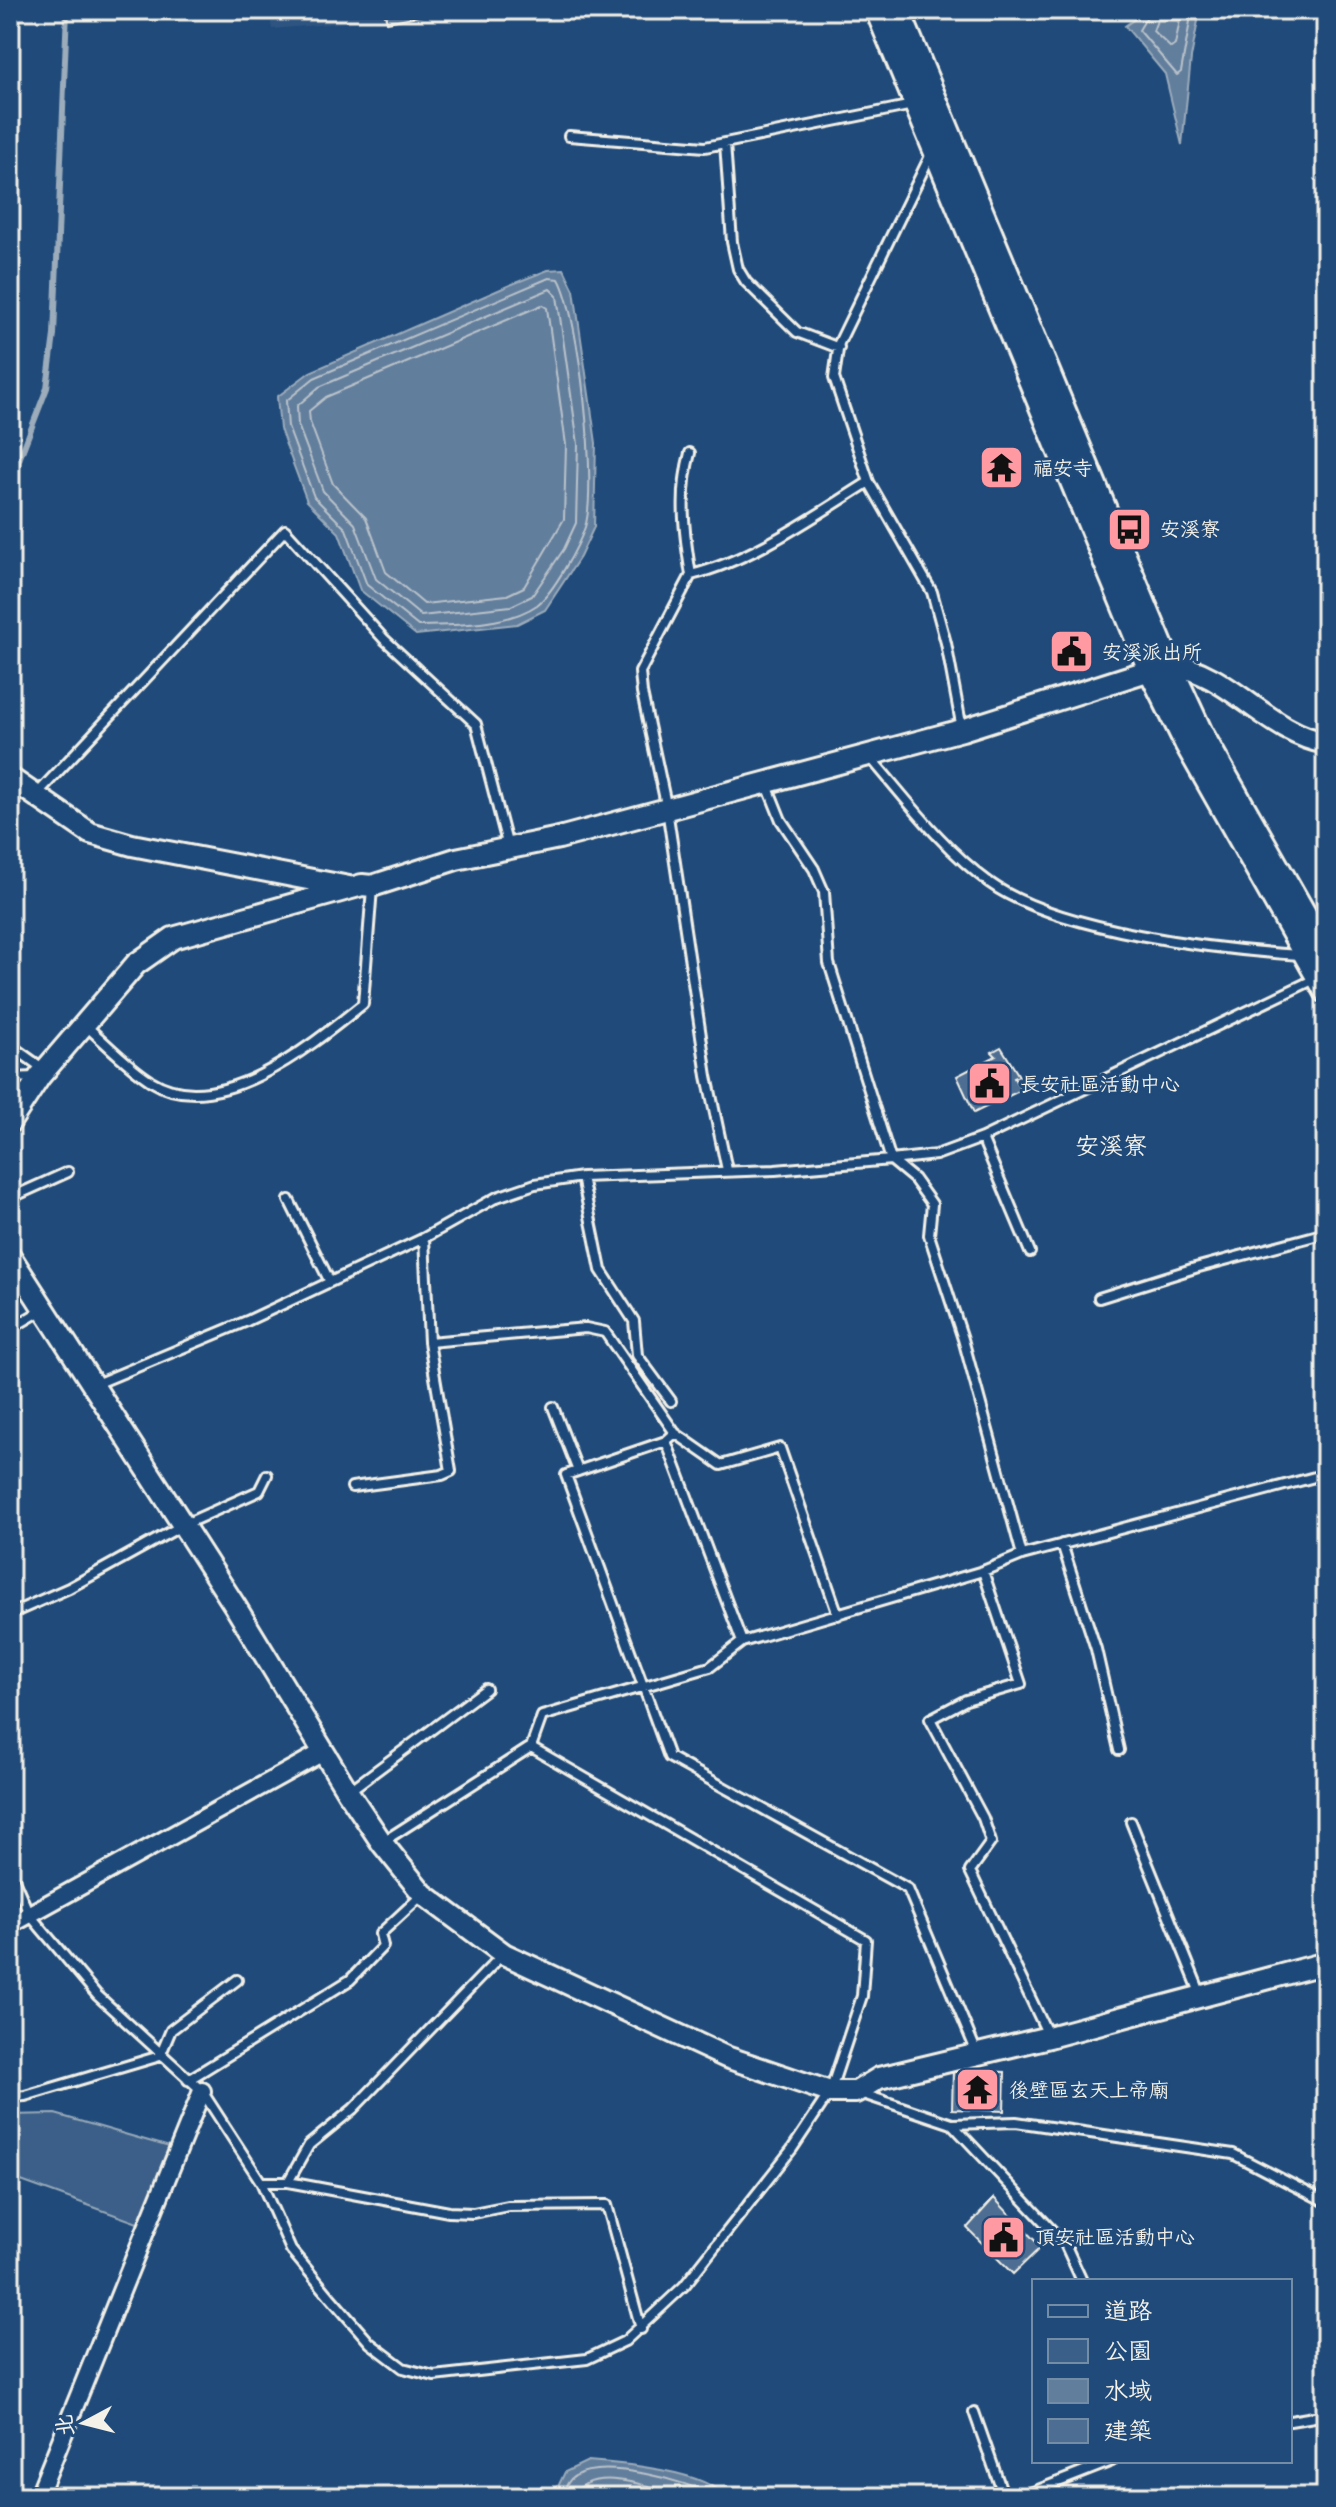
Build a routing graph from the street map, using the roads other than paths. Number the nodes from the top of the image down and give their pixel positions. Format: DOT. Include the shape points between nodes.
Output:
graph roads {
  1 [pos="877,10"];
  2 [pos="898,10"];
  3 [pos="915,105"];
  4 [pos="942,112"];
  5 [pos="569,136"];
  6 [pos="725,143"];
  7 [pos="934,149"];
  8 [pos="839,348"];
  9 [pos="690,453"];
  10 [pos="869,482"];
  11 [pos="691,575"];
  12 [pos="1159,667"];
  13 [pos="962,730"];
  14 [pos="1326,743"];
  15 [pos="867,753"];
  16 [pos="10,778"];
  17 [pos="765,780"];
  18 [pos="34,797"];
  19 [pos="667,809"];
  20 [pos="508,848"];
  21 [pos="362,887"];
  22 [pos="1322,966"];
  23 [pos="84,1024"];
  24 [pos="10,1045"];
  25 [pos="42,1073"];
  26 [pos="10,1078"];
  27 [pos="10,1122"];
  28 [pos="982,1138"];
  29 [pos="891,1160"];
  30 [pos="727,1170"];
  31 [pos="68,1172"];
  32 [pos="582,1177"];
  33 [pos="10,1198"];
  34 [pos="289,1200"];
  35 [pos="1326,1233"];
  36 [pos="424,1238"];
  37 [pos="1030,1252"];
  38 [pos="10,1256"];
  39 [pos="330,1282"];
  40 [pos="1099,1298"];
  41 [pos="46,1308"];
  42 [pos="10,1329"];
  43 [pos="429,1342"];
  44 [pos="92,1386"];
  45 [pos="671,1401"];
  46 [pos="553,1407"];
  47 [pos="675,1433"];
  48 [pos="666,1441"];
  49 [pos="578,1471"];
  50 [pos="1326,1474"];
  51 [pos="267,1475"];
  52 [pos="352,1487"];
  53 [pos="183,1525"];
  54 [pos="1062,1544"];
  55 [pos="1022,1555"];
  56 [pos="983,1571"];
  57 [pos="10,1614"];
  58 [pos="838,1615"];
  59 [pos="742,1642"];
  60 [pos="643,1685"];
  61 [pos="486,1689"];
  62 [pos="531,1747"];
  63 [pos="1119,1750"];
  64 [pos="323,1752"];
  65 [pos="348,1792"];
  66 [pos="1131,1822"];
  67 [pos="382,1843"];
  68 [pos="10,1870"];
  69 [pos="423,1894"];
  70 [pos="29,1914"];
  71 [pos="10,1925"];
  72 [pos="504,1954"];
  73 [pos="1326,1963"];
  74 [pos="237,1980"];
  75 [pos="1201,1997"];
  76 [pos="1049,2037"];
  77 [pos="977,2054"];
  78 [pos="160,2056"];
  79 [pos="188,2080"];
  80 [pos="202,2091"];
  81 [pos="830,2092"];
  82 [pos="856,2092"];
  83 [pos="10,2097"];
  84 [pos="952,2124"];
  85 [pos="261,2182"];
  86 [pos="288,2182"];
  87 [pos="1326,2202"];
  88 [pos="1081,2279"];
  89 [pos="641,2329"];
  90 [pos="974,2412"];
  91 [pos="1326,2415"];
  92 [pos="1292,2421"];
  93 [pos="1107,2463"];
  94 [pos="38,2497"];
  95 [pos="1004,2497"];
  96 [pos="1020,2497"];
  1 -- 3 [label="main road"];
  2 -- 4 [label="main road"];
  3 -- 4 [label="lane"];
  3 -- 6 [label="lane"];
  3 -- 7 [label="main road"];
  4 -- 7 [label="lane"];
  4 -- 12 [label="main road"];
  5 -- 6 [label="lane" via="705,147"];
  6 -- 8 [label="lane" via="738,269 797,332"];
  7 -- 8 [label="lane"];
  7 -- 12 [label="main road"];
  8 -- 10 [label="lane" via="834,378"];
  9 -- 11 [label="lane" via="681,483"];
  10 -- 11 [label="lane" via="782,535"];
  10 -- 13 [label="lane" via="932,592"];
  11 -- 19 [label="lane" via="640,672"];
  12 -- 13 [label="street"];
  12 -- 14 [label="street" via="1184,666 1222,683 1311,741"];
  12 -- 22 [label="main road" via="1186,743"];
  13 -- 15 [label="street"];
  15 -- 17 [label="street"];
  15 -- 22 [label="lane" via="946,846 992,885 1062,918"];
  16 -- 18 [label="street"];
  17 -- 19 [label="street"];
  17 -- 29 [label="lane" via="781,820 824,892 829,963"];
  18 -- 20 [label="lane" via="285,530 384,639 476,724"];
  18 -- 21 [label="street" via="90,833 132,845"];
  19 -- 20 [label="street"];
  19 -- 30 [label="lane" via="707,1076"];
  20 -- 21 [label="street"];
  21 -- 23 [label="street" via="173,938 136,964"];
  21 -- 23 [label="lane" via="363,1004 282,1065 224,1089 189,1095 152,1081"];
  22 -- 28 [label="lane"];
  23 -- 25 [label="street"];
  24 -- 25 [label="lane"];
  25 -- 26 [label="lane"];
  25 -- 27 [label="street"];
  28 -- 29 [label="lane" via="936,1155"];
  28 -- 37 [label="lane"];
  29 -- 30 [label="lane"];
  29 -- 55 [label="lane" via="932,1204 929,1235"];
  30 -- 32 [label="lane"];
  31 -- 33 [label="lane"];
  32 -- 36 [label="lane" via="497,1197"];
  32 -- 45 [label="lane" via="601,1270 634,1321 637,1355"];
  34 -- 39 [label="lane"];
  35 -- 40 [label="lane"];
  36 -- 39 [label="lane"];
  36 -- 43 [label="lane"];
  38 -- 41 [label="street"];
  39 -- 44 [label="lane"];
  41 -- 42 [label="lane"];
  41 -- 44 [label="street"];
  43 -- 47 [label="lane" via="586,1328 605,1332"];
  43 -- 52 [label="lane" via="451,1471"];
  44 -- 53 [label="street"];
  46 -- 49 [label="lane"];
  47 -- 48 [label="lane"];
  47 -- 58 [label="lane" via="721,1465 780,1448"];
  48 -- 49 [label="lane"];
  48 -- 59 [label="lane"];
  49 -- 60 [label="lane" via="566,1475"];
  50 -- 54 [label="lane"];
  51 -- 53 [label="lane" via="259,1491"];
  53 -- 57 [label="lane"];
  53 -- 64 [label="street"];
  54 -- 55 [label="lane"];
  54 -- 63 [label="lane" via="1096,1649"];
  55 -- 56 [label="lane"];
  56 -- 58 [label="lane"];
  56 -- 76 [label="lane" via="1021,1684 966,1700 930,1719 991,1842 970,1871"];
  58 -- 59 [label="lane"];
  59 -- 60 [label="lane" via="710,1667"];
  60 -- 62 [label="lane" via="542,1716"];
  60 -- 77 [label="lane" via="669,1757 908,1889"];
  61 -- 65 [label="lane"];
  62 -- 67 [label="lane"];
  62 -- 81 [label="lane" via="866,1940 862,1996"];
  64 -- 65 [label="street"];
  64 -- 70 [label="street"];
  65 -- 67 [label="street"];
  66 -- 75 [label="lane"];
  67 -- 69 [label="street"];
  68 -- 70 [label="lane"];
  69 -- 72 [label="street"];
  69 -- 79 [label="lane" via="380,1934 383,1946 350,1980"];
  70 -- 71 [label="street"];
  70 -- 78 [label="lane" via="97,1995"];
  72 -- 81 [label="street" via="726,2057"];
  72 -- 86 [label="lane" via="353,2109 309,2145"];
  73 -- 75 [label="street"];
  74 -- 78 [label="lane" via="171,2030"];
  75 -- 76 [label="street"];
  76 -- 77 [label="street"];
  77 -- 82 [label="street" via="879,2078"];
  78 -- 79 [label="lane"];
  78 -- 83 [label="lane"];
  79 -- 80 [label="lane"];
  80 -- 85 [label="lane"];
  80 -- 94 [label="street"];
  81 -- 82 [label="street"];
  81 -- 89 [label="lane" via="684,2286"];
  82 -- 84 [label="lane"];
  84 -- 87 [label="lane" via="1016,2122 1233,2154"];
  84 -- 88 [label="lane" via="1065,2244"];
  85 -- 86 [label="lane"];
  85 -- 89 [label="lane" via="291,2250 370,2343 403,2368 434,2376 587,2359"];
  86 -- 89 [label="lane" via="449,2212 607,2205"];
  90 -- 95 [label="lane"];
  91 -- 92 [label="lane"];
  93 -- 96 [label="lane"];
}
